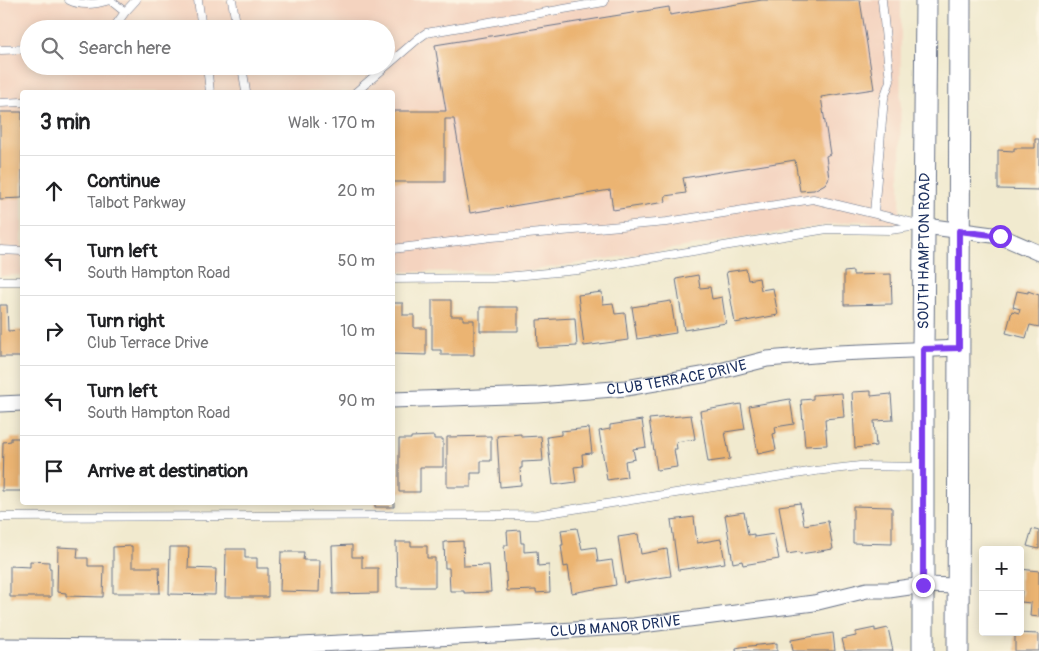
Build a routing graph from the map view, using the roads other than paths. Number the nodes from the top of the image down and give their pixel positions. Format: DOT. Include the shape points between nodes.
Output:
graph roads {
  1 [pos="70,0"];
  2 [pos="110,0"];
  3 [pos="136,0"];
  4 [pos="198,0"];
  5 [pos="232,0"];
  6 [pos="613,0"];
  7 [pos="882,0"];
  8 [pos="926,0"];
  9 [pos="960,0"];
  10 [pos="604,1"];
  11 [pos="125,12"];
  12 [pos="120,20"];
  13 [pos="201,20"];
  14 [pos="235,20"];
  15 [pos="20,49"];
  16 [pos="0,50"];
  17 [pos="395,59"];
  18 [pos="208,75"];
  19 [pos="243,75"];
  20 [pos="376,75"];
  21 [pos="210,90"];
  22 [pos="246,90"];
  23 [pos="358,90"];
  24 [pos="0,102"];
  25 [pos="20,102"];
  26 [pos="874,213"];
  27 [pos="924,226"];
  28 [pos="959,231"];
  29 [pos="395,249"];
  30 [pos="0,250"];
  31 [pos="20,251"];
  32 [pos="1039,253"];
  33 [pos="395,279"];
  34 [pos="0,281"];
  35 [pos="20,281"];
  36 [pos="959,348"];
  37 [pos="923,349"];
  38 [pos="395,400"];
  39 [pos="20,403"];
  40 [pos="0,404"];
  41 [pos="923,467"];
  42 [pos="0,517"];
  43 [pos="923,585"];
  44 [pos="958,586"];
  45 [pos="0,646"];
  46 [pos="923,651"];
  47 [pos="958,651"];
  1 -- 2 [label="lane" via="77,4"];
  2 -- 11 [label="lane"];
  3 -- 11 [label="lane"];
  4 -- 13 [label="lane"];
  5 -- 14 [label="lane"];
  6 -- 10 [label="lane"];
  7 -- 26 [label="lane" via="890,82 884,98"];
  8 -- 27 [label="main road, SOUTH HAMPTON ROAD"];
  9 -- 28 [label="main road"];
  10 -- 17 [label="lane" via="426,33"];
  11 -- 12 [label="lane"];
  15 -- 16 [label="lane"];
  18 -- 21 [label="lane"];
  19 -- 22 [label="lane"];
  20 -- 23 [label="lane"];
  24 -- 25 [label="lane"];
  26 -- 27 [label="lane"];
  26 -- 29 [label="lane" via="813,199 667,222"];
  27 -- 28 [label="street"];
  27 -- 33 [label="lane" via="890,230 827,229 568,271 494,278"];
  27 -- 37 [label="main road, SOUTH HAMPTON ROAD"];
  28 -- 32 [label="street" via="1000,236"];
  28 -- 36 [label="main road"];
  30 -- 31 [label="lane"];
  34 -- 35 [label="lane"];
  36 -- 37 [label="street, CLUB TERRACE DRIVE"];
  36 -- 44 [label="main road"];
  37 -- 38 [label="street, CLUB TERRACE DRIVE" via="767,359 708,374 626,388"];
  37 -- 41 [label="main road, SOUTH HAMPTON ROAD"];
  39 -- 40 [label="street"];
  41 -- 42 [label="lane" via="860,466 815,471 536,515"];
  41 -- 43 [label="main road, SOUTH HAMPTON ROAD"];
  43 -- 44 [label="street, CLUB MANOR DRIVE"];
  43 -- 45 [label="street, CLUB MANOR DRIVE" via="866,590 814,603 634,626 513,634 241,648"];
  43 -- 46 [label="main road, SOUTH HAMPTON ROAD"];
  44 -- 47 [label="main road"];
}
